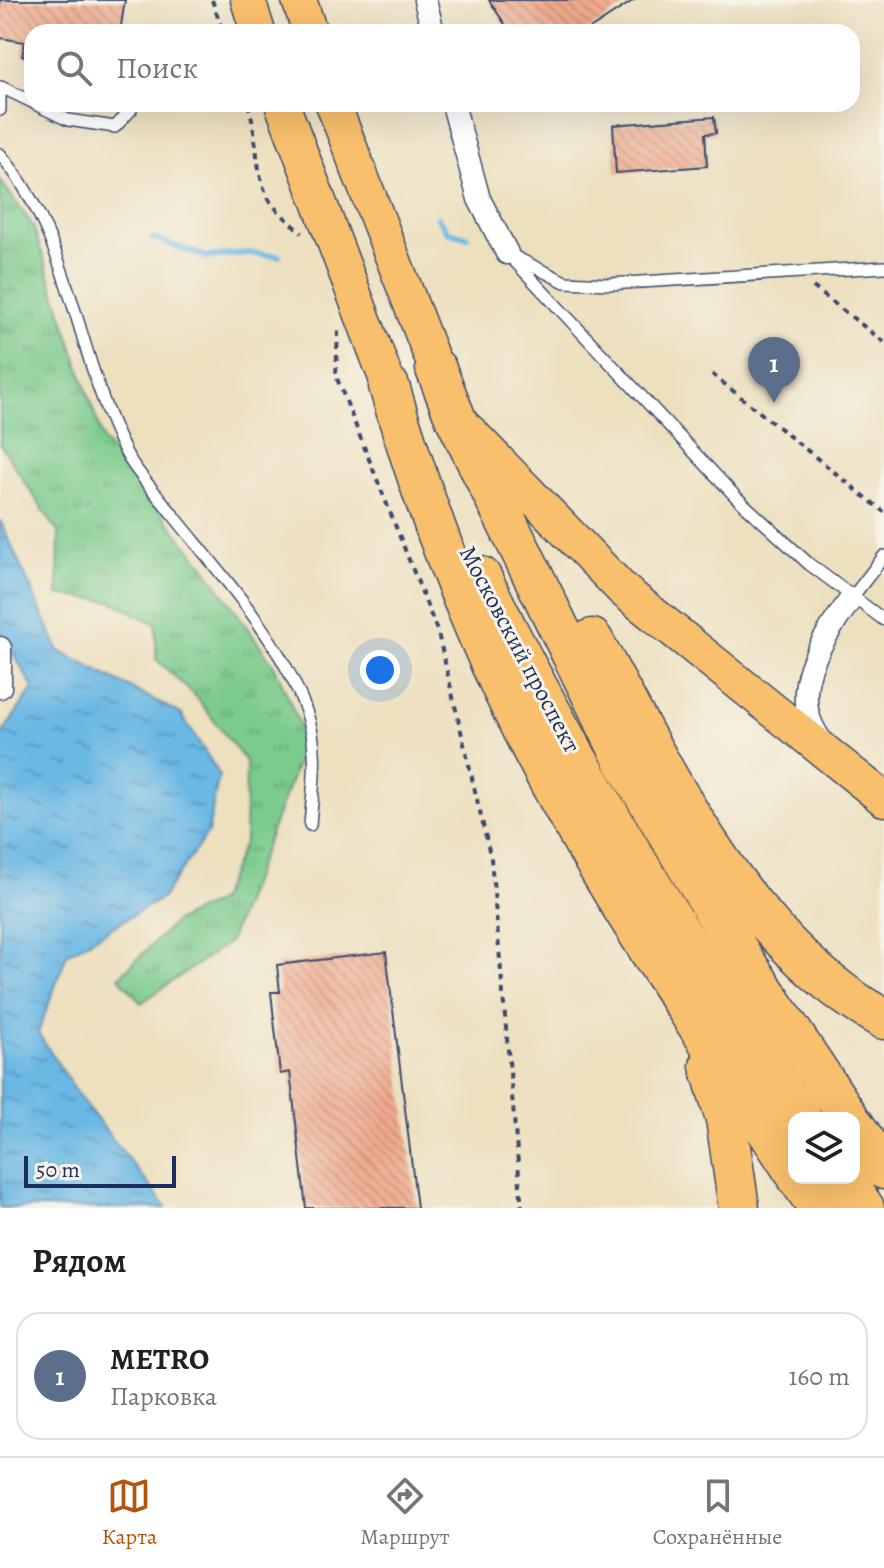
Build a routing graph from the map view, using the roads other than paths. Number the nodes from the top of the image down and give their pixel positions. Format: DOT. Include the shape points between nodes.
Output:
graph roads {
  1 [pos="248,0"];
  2 [pos="299,0"];
  3 [pos="425,0"];
  4 [pos="256,24"];
  5 [pos="307,24"];
  6 [pos="431,24"];
  7 [pos="1,87"];
  8 [pos="24,98"];
  9 [pos="0,110"];
  10 [pos="52,112"];
  11 [pos="129,112"];
  12 [pos="285,112"];
  13 [pos="336,112"];
  14 [pos="455,112"];
  15 [pos="0,154"];
  16 [pos="507,253"];
  17 [pos="884,267"];
  18 [pos="436,369"];
  19 [pos="389,386"];
  20 [pos="455,417"];
  21 [pos="510,530"];
  22 [pos="884,556"];
  23 [pos="851,599"];
  24 [pos="884,620"];
  25 [pos="0,648"];
  26 [pos="1,685"];
  27 [pos="834,756"];
  28 [pos="884,799"];
  29 [pos="310,825"];
  30 [pos="681,857"];
  31 [pos="671,983"];
  32 [pos="884,1019"];
  33 [pos="884,1044"];
  34 [pos="797,1112"];
  35 [pos="845,1112"];
  36 [pos="860,1134"];
  37 [pos="788,1162"];
  38 [pos="884,1169"];
  39 [pos="802,1184"];
  40 [pos="847,1184"];
  41 [pos="739,1208"];
  42 [pos="819,1208"];
  43 [pos="864,1208"];
  1 -- 4 [label="main road"];
  2 -- 5 [label="main road"];
  3 -- 6 [label="street"];
  7 -- 8 [label="lane"];
  7 -- 9 [label="lane"];
  10 -- 11 [label="lane" via="68,120 115,127"];
  12 -- 19 [label="main road, Московский проспект"];
  13 -- 18 [label="main road, Московский проспект"];
  14 -- 16 [label="street" via="479,199"];
  15 -- 29 [label="lane" via="25,184 57,254 95,380 127,455 268,639 306,710 316,756"];
  16 -- 17 [label="lane" via="565,282 609,284"];
  16 -- 23 [label="lane" via="736,497"];
  18 -- 20 [label="highway, Московский проспект"];
  19 -- 31 [label="highway" via="429,509 486,652 560,800"];
  19 -- 34 [label="highway, Московский проспект" via="511,638 588,779 711,984"];
  20 -- 21 [label="highway, Московский проспект"];
  20 -- 27 [label="main road" via="623,590"];
  21 -- 30 [label="highway, Московский проспект" via="625,762"];
  21 -- 32 [label="highway" via="584,625 733,879 801,956"];
  22 -- 23 [label="lane"];
  23 -- 24 [label="lane"];
  23 -- 27 [label="street" via="807,670 806,704 814,732"];
  25 -- 26 [label="street"];
  27 -- 28 [label="main road"];
  30 -- 33 [label="highway" via="719,891 788,971 823,1003"];
  30 -- 35 [label="highway, Московский проспект"];
  31 -- 37 [label="highway"];
  31 -- 41 [label="highway" via="716,1082"];
  36 -- 38 [label="highway"];
  39 -- 42 [label="highway"];
  40 -- 43 [label="highway"];
}
